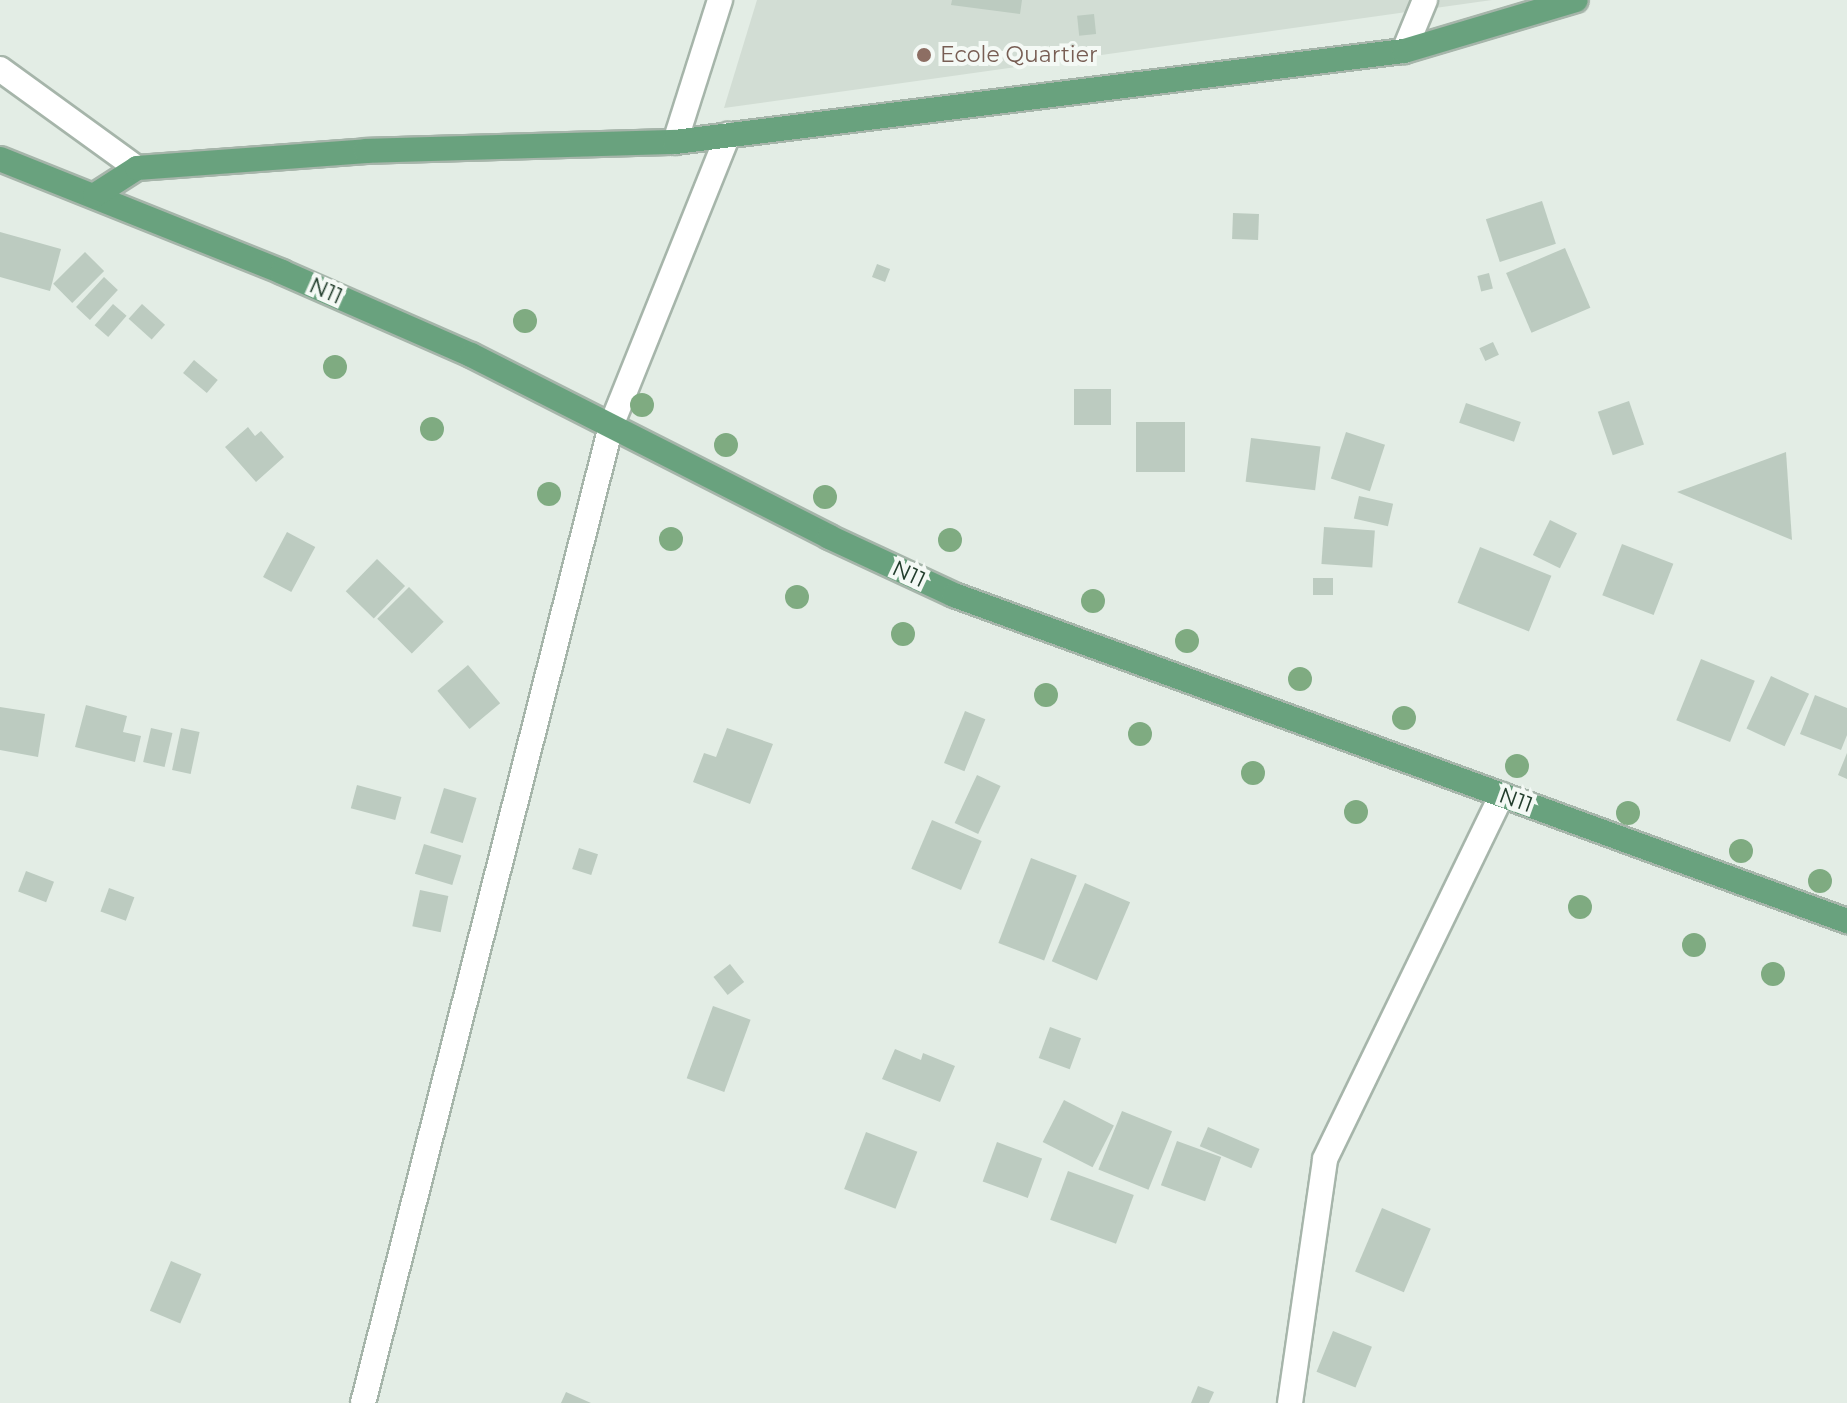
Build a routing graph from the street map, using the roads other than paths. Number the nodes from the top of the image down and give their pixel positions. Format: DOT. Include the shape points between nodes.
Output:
graph roads {
  1 [pos="720,0"];
  2 [pos="1425,0"];
  3 [pos="1576,0"];
  4 [pos="1404,51"];
  5 [pos="0,69"];
  6 [pos="728,135"];
  7 [pos="675,142"];
  8 [pos="0,159"];
  9 [pos="137,168"];
  10 [pos="95,195"];
  11 [pos="611,426"];
  12 [pos="1502,795"];
  13 [pos="1847,921"];
  14 [pos="363,1403"];
  15 [pos="1290,1403"];
  1 -- 7 [label="street"];
  2 -- 4 [label="street"];
  3 -- 4 [label="main road"];
  4 -- 6 [label="main road"];
  5 -- 9 [label="street"];
  6 -- 7 [label="main road"];
  6 -- 11 [label="street"];
  7 -- 9 [label="main road" via="366,151"];
  8 -- 10 [label="main road, N11"];
  9 -- 10 [label="main road"];
  10 -- 11 [label="main road, N11" via="471,355"];
  11 -- 12 [label="main road, N11" via="954,595"];
  11 -- 14 [label="street"];
  12 -- 13 [label="main road, N11"];
  12 -- 15 [label="street" via="1325,1159"];
}
